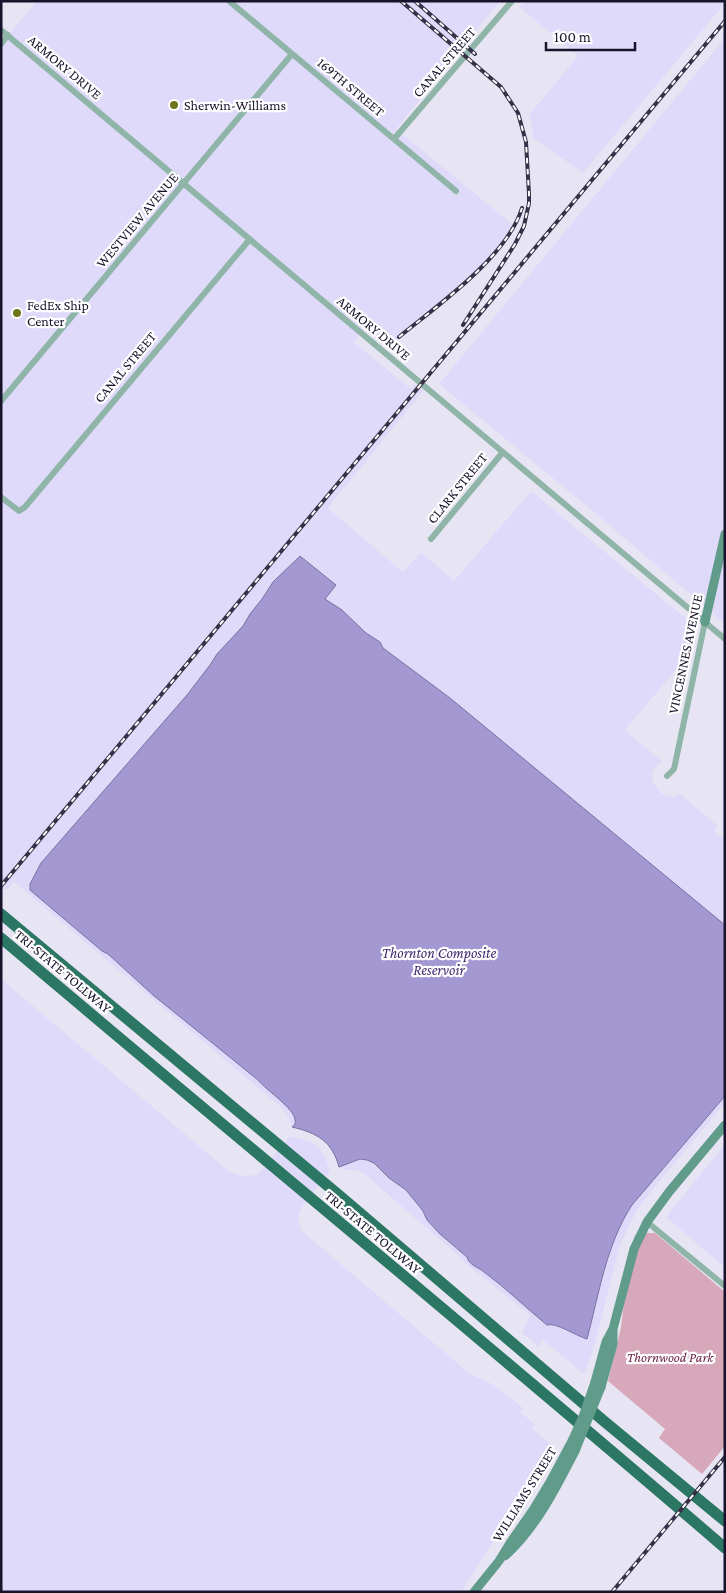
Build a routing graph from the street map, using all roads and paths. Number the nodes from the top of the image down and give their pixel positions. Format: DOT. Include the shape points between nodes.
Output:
graph roads {
  1 [pos="229,1"];
  2 [pos="512,1"];
  3 [pos="1,30"];
  4 [pos="8,35"];
  5 [pos="1,44"];
  6 [pos="292,54"];
  7 [pos="394,139"];
  8 [pos="184,183"];
  9 [pos="456,191"];
  10 [pos="250,239"];
  11 [pos="1,401"];
  12 [pos="502,452"];
  13 [pos="1,497"];
  14 [pos="725,534"];
  15 [pos="431,539"];
  16 [pos="705,622"];
  17 [pos="725,639"];
  18 [pos="666,776"];
  19 [pos="1,914"];
  20 [pos="1,938"];
  21 [pos="725,1125"];
  22 [pos="647,1222"];
  23 [pos="725,1286"];
  24 [pos="598,1385"];
  25 [pos="725,1521"];
  26 [pos="725,1548"];
  27 [pos="499,1561"];
  28 [pos="474,1592"];
  1 -- 6 [label="street, 169TH STREET"];
  2 -- 7 [label="street, CANAL STREET"];
  3 -- 4 [label="street, ARMORY DRIVE"];
  4 -- 5 [label="street"];
  4 -- 8 [label="street, ARMORY DRIVE"];
  6 -- 7 [label="street, 169TH STREET"];
  6 -- 8 [label="street, WESTVIEW AVENUE"];
  7 -- 9 [label="street, 169TH STREET"];
  8 -- 10 [label="street, ARMORY DRIVE"];
  8 -- 11 [label="street, WESTVIEW AVENUE"];
  10 -- 12 [label="street, ARMORY DRIVE"];
  10 -- 13 [label="street, CANAL STREET" via="25,507 19,511"];
  12 -- 15 [label="street, CLARK STREET"];
  12 -- 16 [label="street, ARMORY DRIVE"];
  14 -- 16 [label="street, VINCENNES AVENUE"];
  16 -- 17 [label="street, ARMORY DRIVE"];
  16 -- 18 [label="street, VINCENNES AVENUE" via="674,769"];
  19 -- 25 [label="highway, TRI-STATE TOLLWAY"];
  20 -- 26 [label="highway, TRI-STATE TOLLWAY"];
  21 -- 22 [label="street, WILLIAMS STREET"];
  22 -- 23 [label="street"];
  22 -- 24 [label="street, WILLIAMS STREET" via="634,1249 613,1329 613,1344"];
  24 -- 27 [label="street, WILLIAMS STREET, bridge" via="550,1482"];
  24 -- 27 [label="street, WILLIAMS STREET, bridge" via="575,1451 557,1487 514,1548"];
  27 -- 28 [label="street, WILLIAMS STREET"];
}
